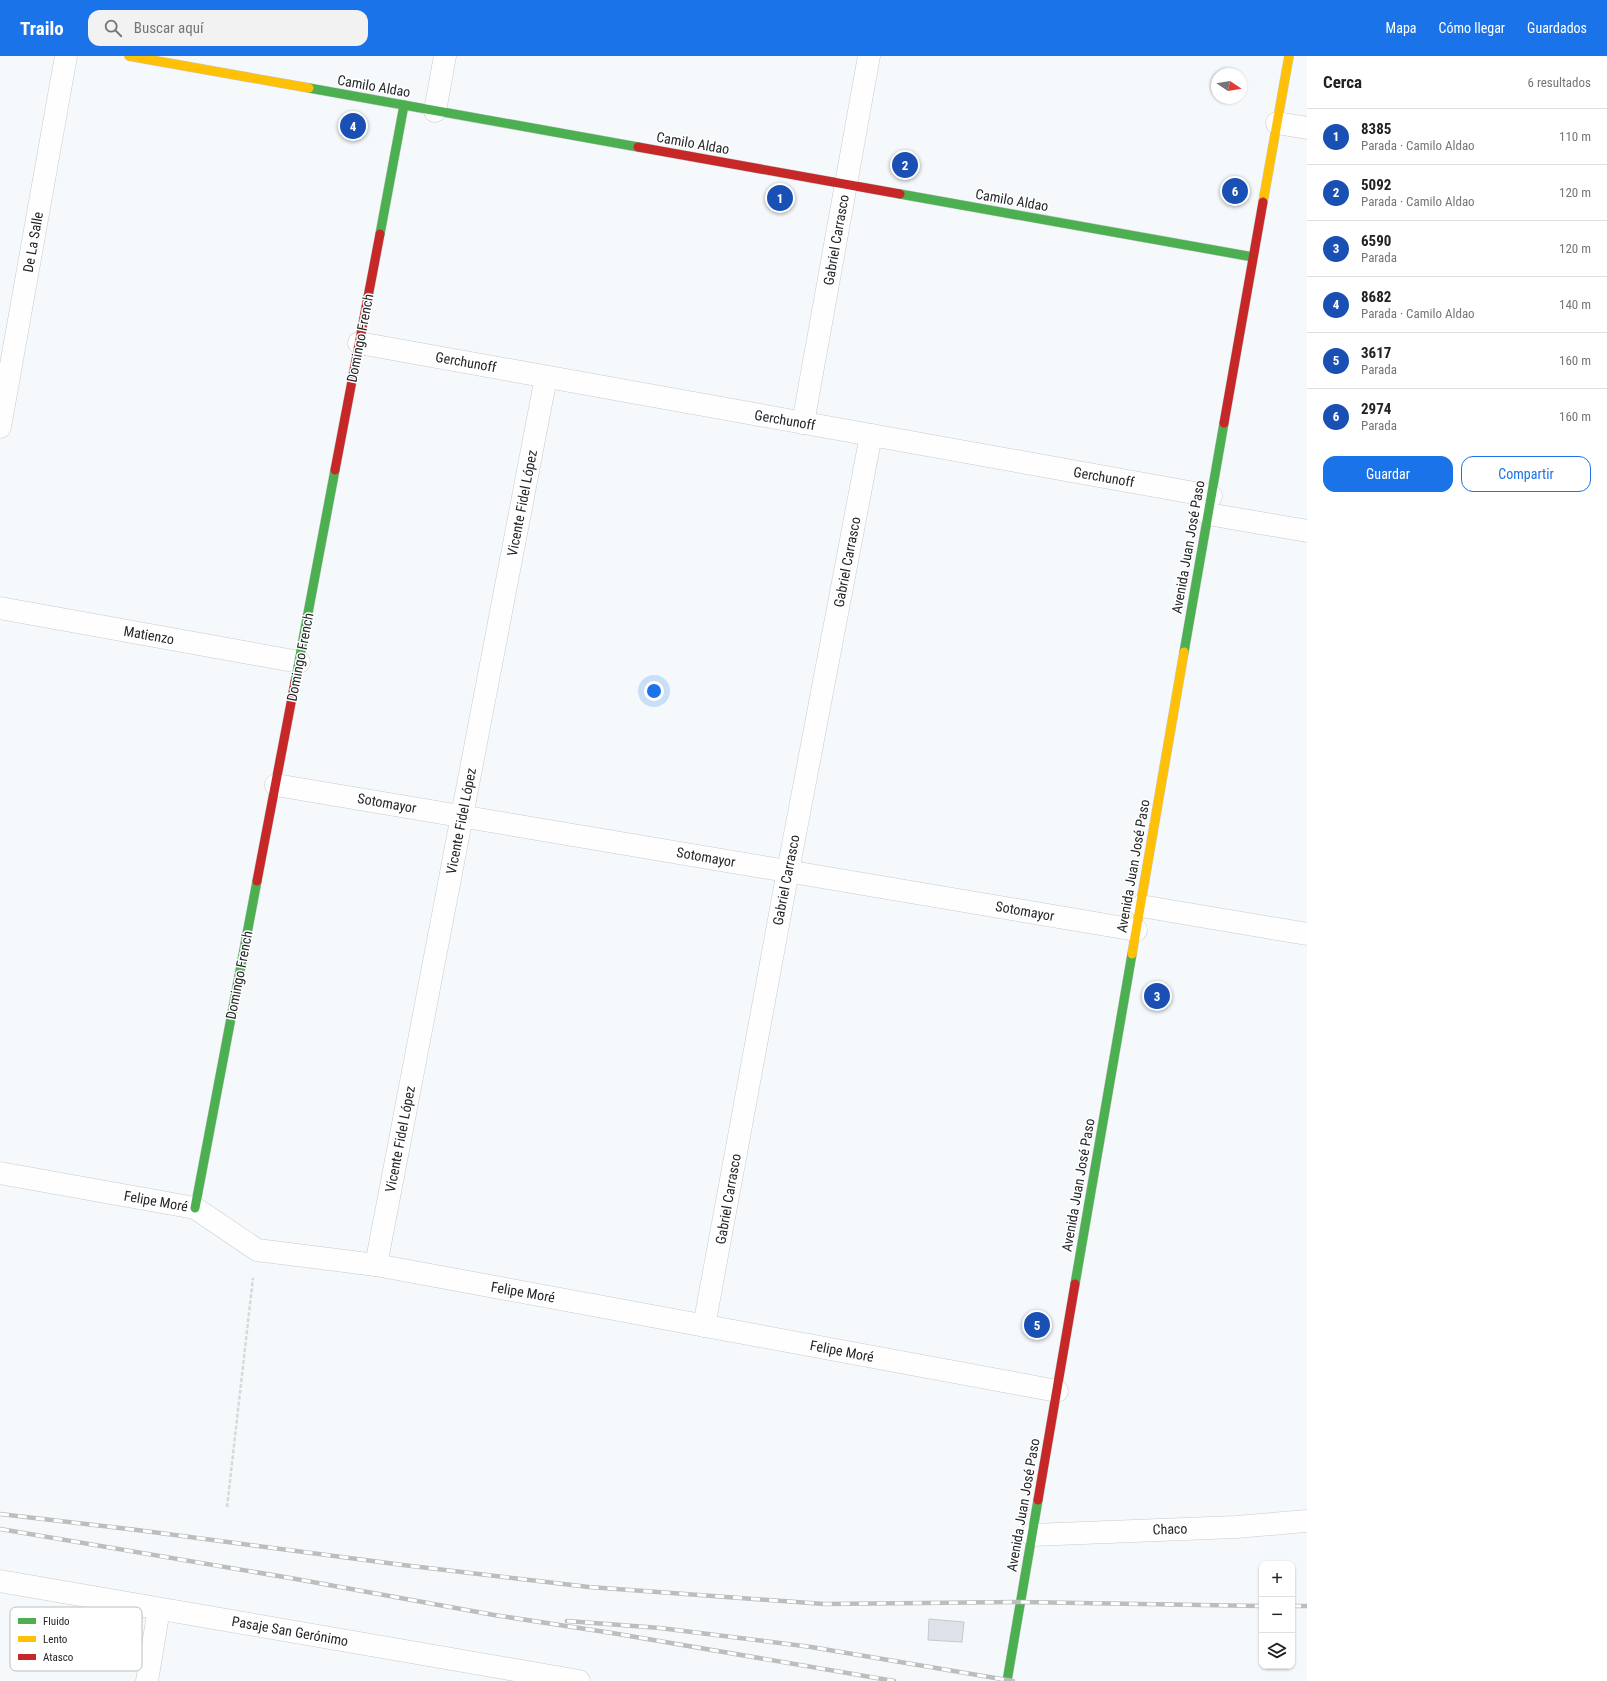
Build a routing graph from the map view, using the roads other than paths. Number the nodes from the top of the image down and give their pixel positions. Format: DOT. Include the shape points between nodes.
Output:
graph roads {
  1 [pos="66,56"];
  2 [pos="129,56"];
  3 [pos="445,56"];
  4 [pos="869,56"];
  5 [pos="1289,56"];
  6 [pos="404,105"];
  7 [pos="435,111"];
  8 [pos="1277,123"];
  9 [pos="1307,128"];
  10 [pos="846,185"];
  11 [pos="1252,257"];
  12 [pos="359,343"];
  13 [pos="546,377"];
  14 [pos="803,423"];
  15 [pos="0,427"];
  16 [pos="871,435"];
  17 [pos="1210,505"];
  18 [pos="1307,531"];
  19 [pos="0,608"];
  20 [pos="299,662"];
  21 [pos="276,785"];
  22 [pos="462,816"];
  23 [pos="788,871"];
  24 [pos="1141,906"];
  25 [pos="1136,930"];
  26 [pos="1307,934"];
  27 [pos="0,1173"];
  28 [pos="195,1208"];
  29 [pos="376,1265"];
  30 [pos="704,1326"];
  31 [pos="1057,1391"];
  32 [pos="1307,1521"];
  33 [pos="1032,1535"];
  34 [pos="0,1581"];
  35 [pos="159,1609"];
  36 [pos="147,1681"];
  37 [pos="579,1681"];
  38 [pos="1007,1681"];
  1 -- 15 [label="street, De La Salle"];
  2 -- 6 [label="street, Camilo Aldao"];
  3 -- 7 [label="street"];
  4 -- 10 [label="street, Gabriel Carrasco"];
  5 -- 8 [label="street, Avenida Juan José Paso"];
  6 -- 7 [label="street, Camilo Aldao"];
  6 -- 12 [label="street, Domingo French"];
  7 -- 10 [label="street, Camilo Aldao"];
  8 -- 9 [label="street"];
  8 -- 11 [label="street, Avenida Juan José Paso"];
  10 -- 11 [label="street, Camilo Aldao"];
  10 -- 14 [label="street, Gabriel Carrasco"];
  11 -- 17 [label="street, Avenida Juan José Paso"];
  12 -- 13 [label="street, Gerchunoff"];
  12 -- 20 [label="street, Domingo French"];
  13 -- 14 [label="street, Gerchunoff"];
  13 -- 22 [label="street, Vicente Fidel López"];
  14 -- 16 [label="street, Gerchunoff"];
  16 -- 17 [label="street, Gerchunoff"];
  16 -- 23 [label="street, Gabriel Carrasco"];
  17 -- 18 [label="street, Gerchunoff"];
  17 -- 24 [label="street, Avenida Juan José Paso"];
  19 -- 20 [label="street, Matienzo"];
  20 -- 21 [label="street, Domingo French"];
  21 -- 22 [label="street, Sotomayor"];
  21 -- 28 [label="street, Domingo French"];
  22 -- 23 [label="street, Sotomayor"];
  22 -- 29 [label="street, Vicente Fidel López"];
  23 -- 25 [label="street, Sotomayor"];
  23 -- 30 [label="street, Gabriel Carrasco"];
  24 -- 25 [label="street, Avenida Juan José Paso"];
  24 -- 26 [label="street"];
  25 -- 31 [label="street, Avenida Juan José Paso"];
  27 -- 28 [label="street, Felipe Moré"];
  28 -- 29 [label="street, Felipe Moré" via="257,1250"];
  29 -- 30 [label="street, Felipe Moré"];
  30 -- 31 [label="street, Felipe Moré"];
  31 -- 33 [label="street, Avenida Juan José Paso"];
  32 -- 33 [label="street, Chaco" via="1236,1527"];
  33 -- 38 [label="street, Avenida Juan José Paso"];
  34 -- 35 [label="street, Pasaje San Gerónimo"];
  35 -- 36 [label="street"];
  35 -- 37 [label="street, Pasaje San Gerónimo"];
}
